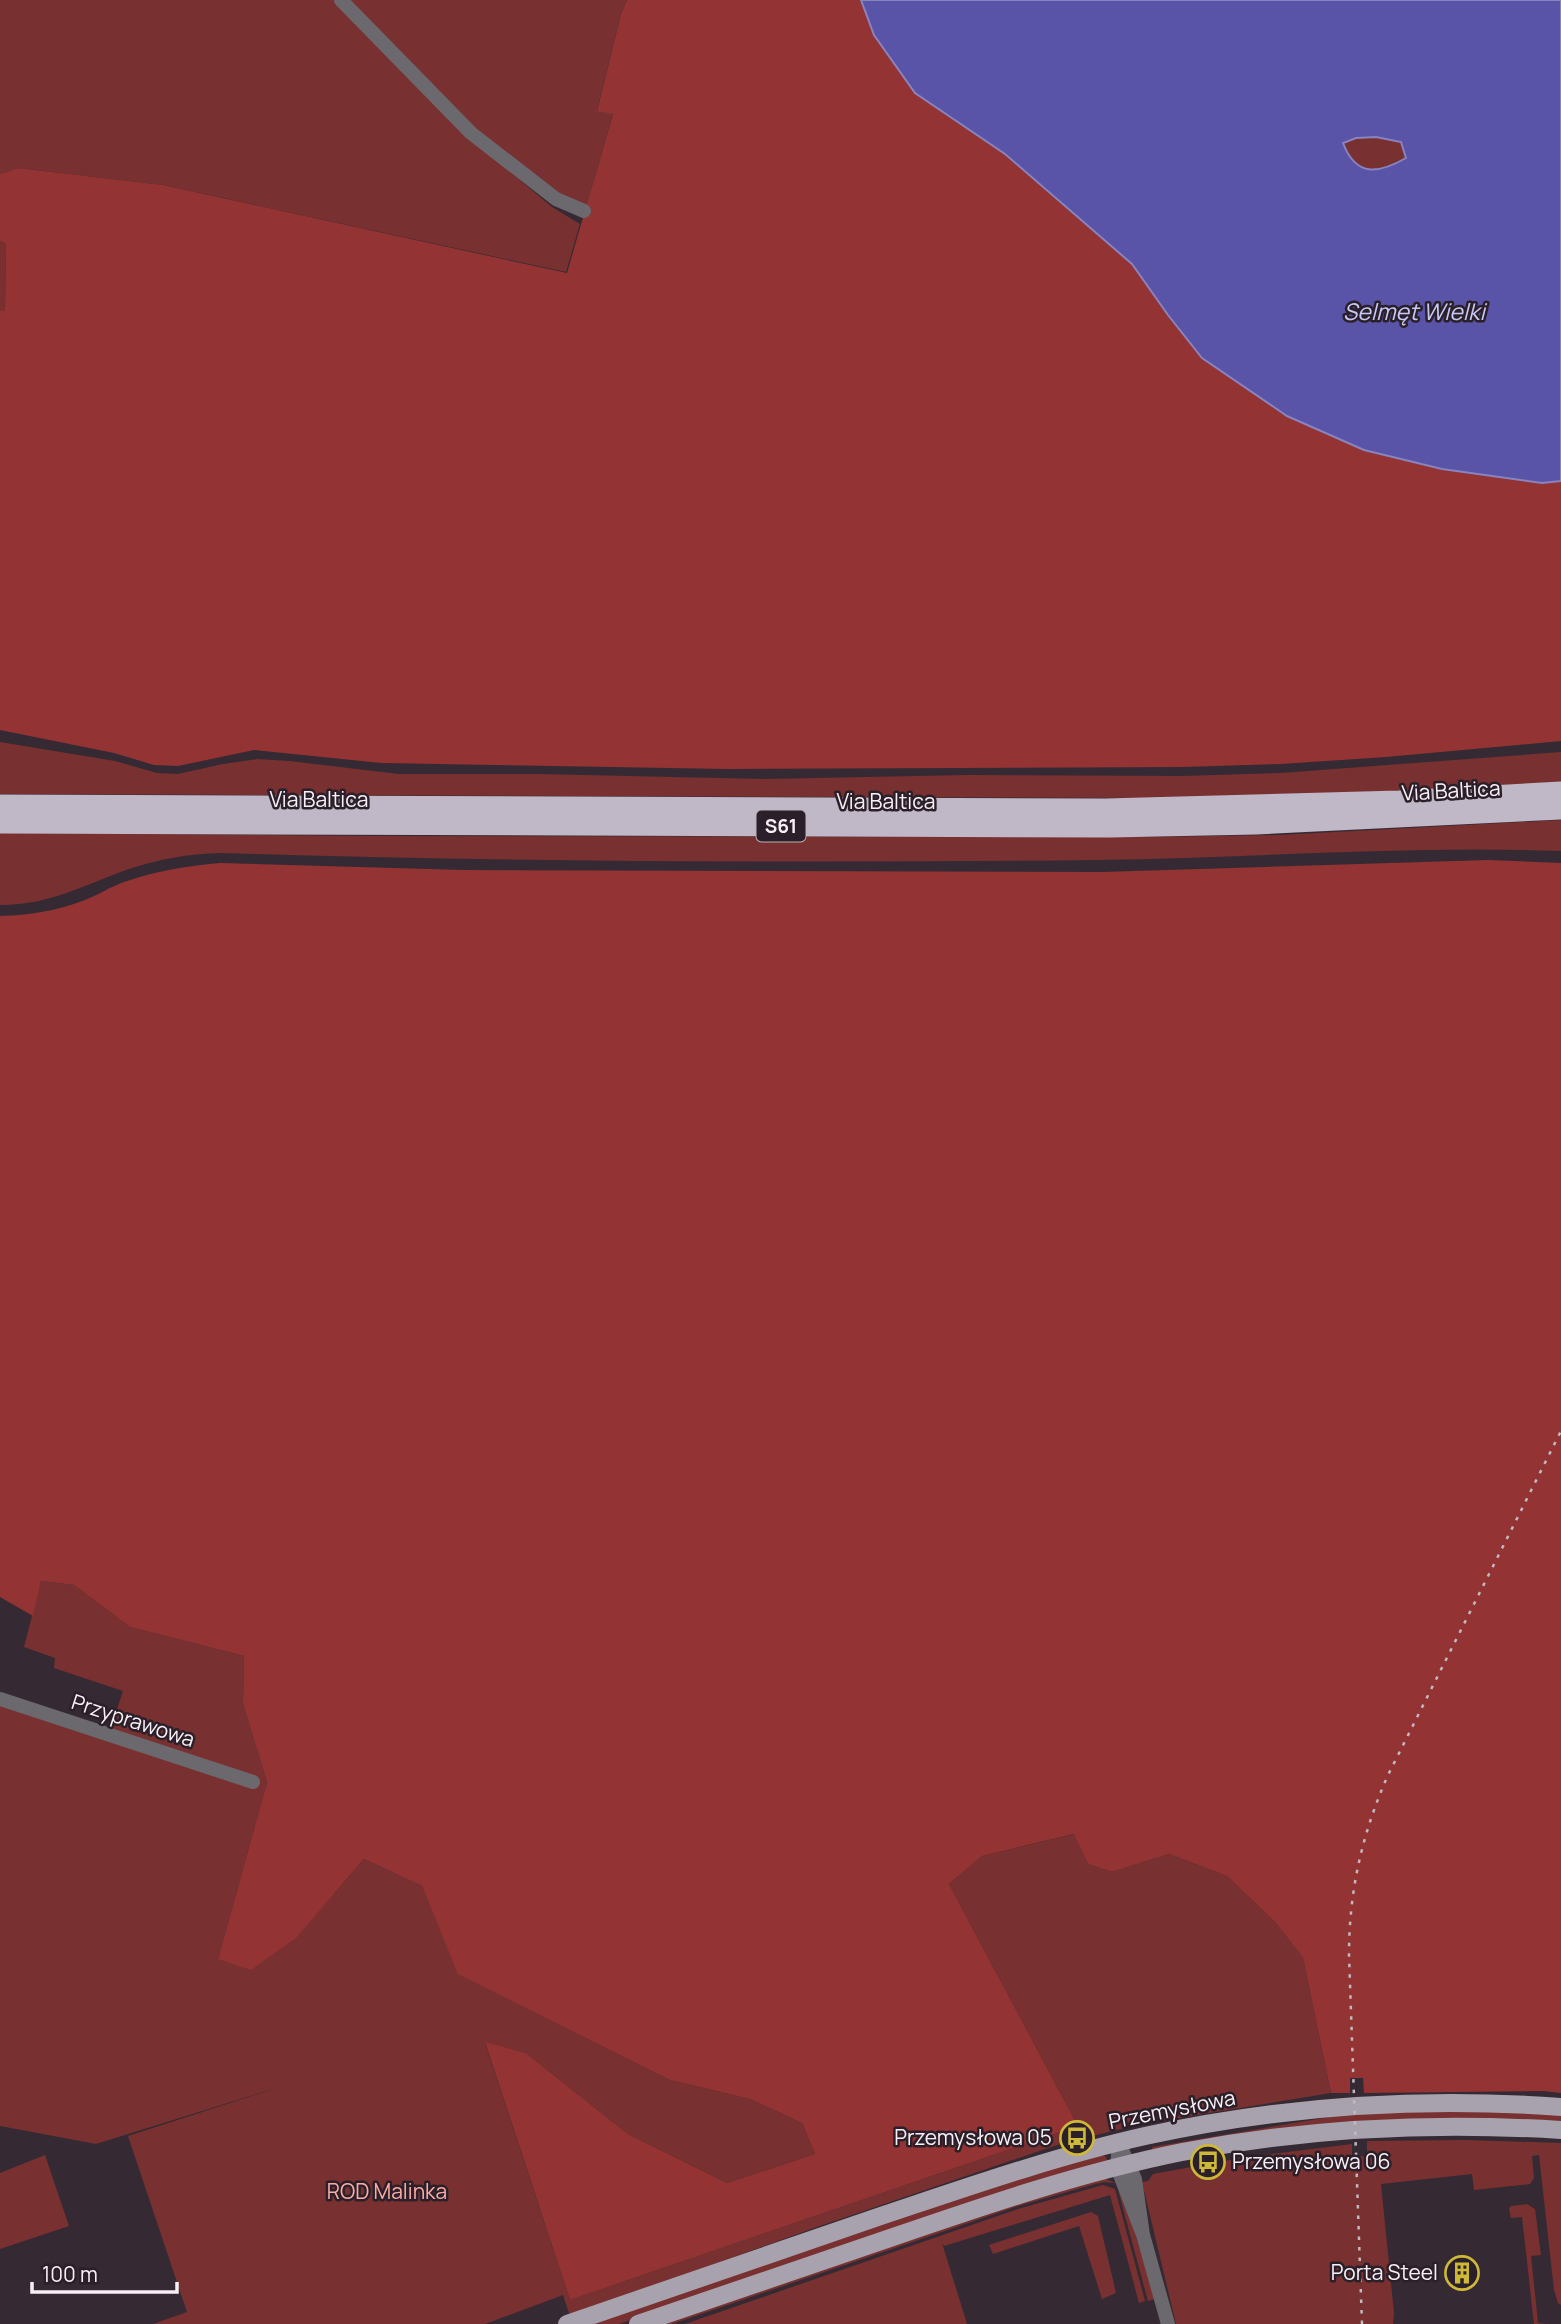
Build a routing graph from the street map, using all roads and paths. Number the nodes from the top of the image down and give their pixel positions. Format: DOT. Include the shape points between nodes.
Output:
graph roads {
  1 [pos="341,0"];
  2 [pos="584,211"];
  3 [pos="1561,792"];
  4 [pos="0,805"];
  5 [pos="1561,809"];
  6 [pos="0,823"];
  7 [pos="0,1699"];
  8 [pos="253,1782"];
  9 [pos="1561,2107"];
  10 [pos="1561,2130"];
  11 [pos="1119,2143"];
  12 [pos="1123,2166"];
  13 [pos="567,2324"];
  14 [pos="638,2324"];
  15 [pos="1168,2324"];
  1 -- 2 [label="street" via="449,113 556,199"];
  3 -- 4 [label="highway, Via Baltica / S61" via="1106,809"];
  5 -- 6 [label="highway, Via Baltica / S61" via="1110,827"];
  7 -- 8 [label="street, Przyprawowa"];
  9 -- 11 [label="main road, Przemysłowa" via="1350,2107 1237,2119"];
  10 -- 12 [label="main road, Przemysłowa" via="1444,2126 1337,2131 1237,2143"];
  11 -- 12 [label="street"];
  11 -- 13 [label="main road, Przemysłowa" via="970,2186"];
  12 -- 14 [label="main road, Przemysłowa" via="1014,2195"];
  12 -- 15 [label="street"];
}
